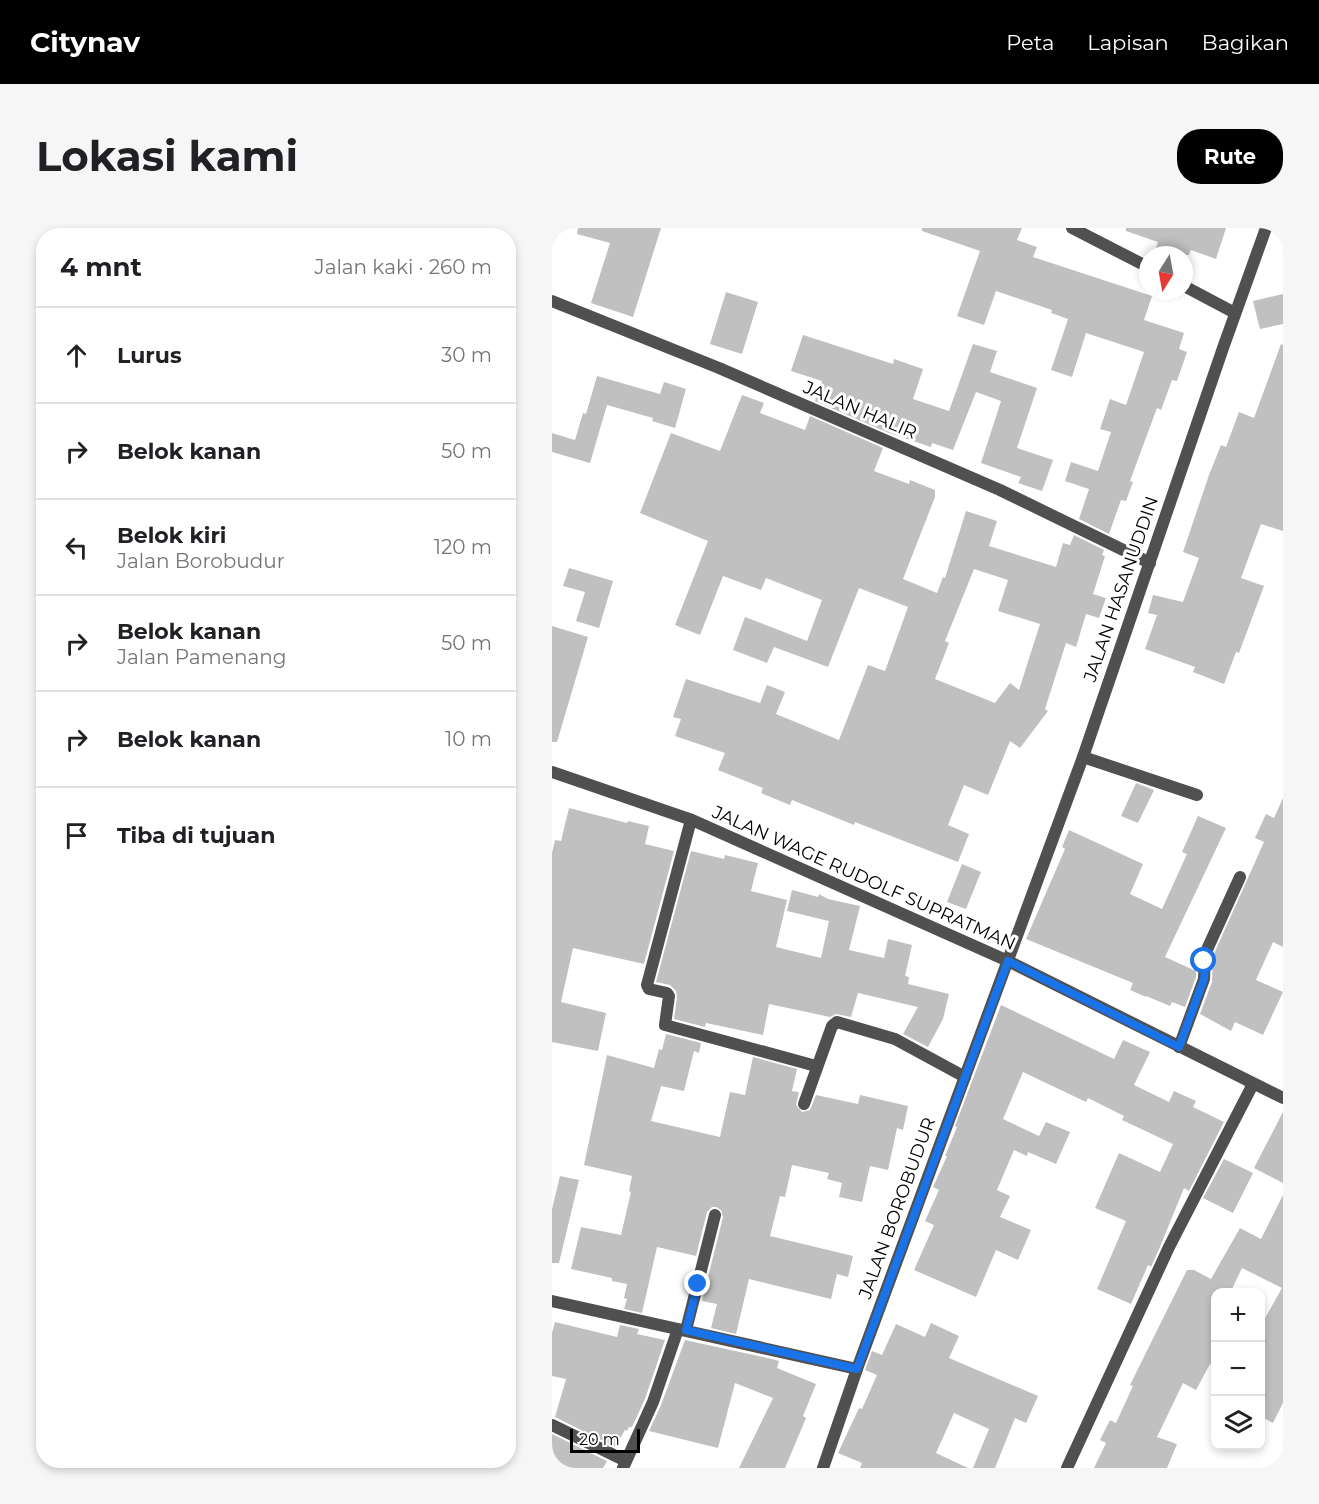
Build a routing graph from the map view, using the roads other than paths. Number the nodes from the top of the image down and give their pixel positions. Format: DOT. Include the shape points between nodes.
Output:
graph roads {
  1 [pos="1072,228"];
  2 [pos="1266,228"];
  3 [pos="1139,262"];
  4 [pos="1193,291"];
  5 [pos="552,301"];
  6 [pos="1235,312"];
  7 [pos="1150,563"];
  8 [pos="1083,758"];
  9 [pos="552,772"];
  10 [pos="1197,795"];
  11 [pos="691,820"];
  12 [pos="1240,877"];
  13 [pos="1008,961"];
  14 [pos="1179,1047"];
  15 [pos="816,1066"];
  16 [pos="965,1077"];
  17 [pos="1253,1084"];
  18 [pos="1283,1098"];
  19 [pos="804,1104"];
  20 [pos="715,1215"];
  21 [pos="552,1301"];
  22 [pos="682,1329"];
  23 [pos="857,1369"];
  24 [pos="552,1425"];
  25 [pos="624,1465"];
  26 [pos="823,1468"];
  27 [pos="1067,1468"];
  1 -- 3 [label="street"];
  2 -- 6 [label="street, JALAN HASANUDDIN"];
  4 -- 6 [label="street"];
  5 -- 7 [label="street, JALAN HALIR" via="719,368 989,486"];
  6 -- 7 [label="street, JALAN HASANUDDIN"];
  7 -- 8 [label="street, JALAN HASANUDDIN"];
  8 -- 10 [label="street"];
  8 -- 13 [label="street, JALAN HASANUDDIN"];
  9 -- 11 [label="street, JALAN WAGE RUDOLF SUPRATMAN"];
  11 -- 13 [label="street, JALAN WAGE RUDOLF SUPRATMAN"];
  11 -- 15 [label="street" via="647,985 668,993 665,1025"];
  12 -- 14 [label="street" via="1205,954 1204,979"];
  13 -- 14 [label="street, JALAN WAGE RUDOLF SUPRATMAN"];
  13 -- 16 [label="street, JALAN BOROBUDUR"];
  14 -- 17 [label="street, JALAN WAGE RUDOLF SUPRATMAN"];
  15 -- 16 [label="street" via="837,1022 895,1039"];
  15 -- 19 [label="street"];
  16 -- 23 [label="street, JALAN BOROBUDUR"];
  17 -- 18 [label="street, JALAN WAGE RUDOLF SUPRATMAN"];
  17 -- 27 [label="street" via="1169,1247"];
  20 -- 22 [label="street"];
  21 -- 22 [label="street"];
  22 -- 23 [label="street"];
  22 -- 25 [label="street"];
  23 -- 26 [label="street, JALAN BOROBUDUR"];
  24 -- 25 [label="street"];
}
